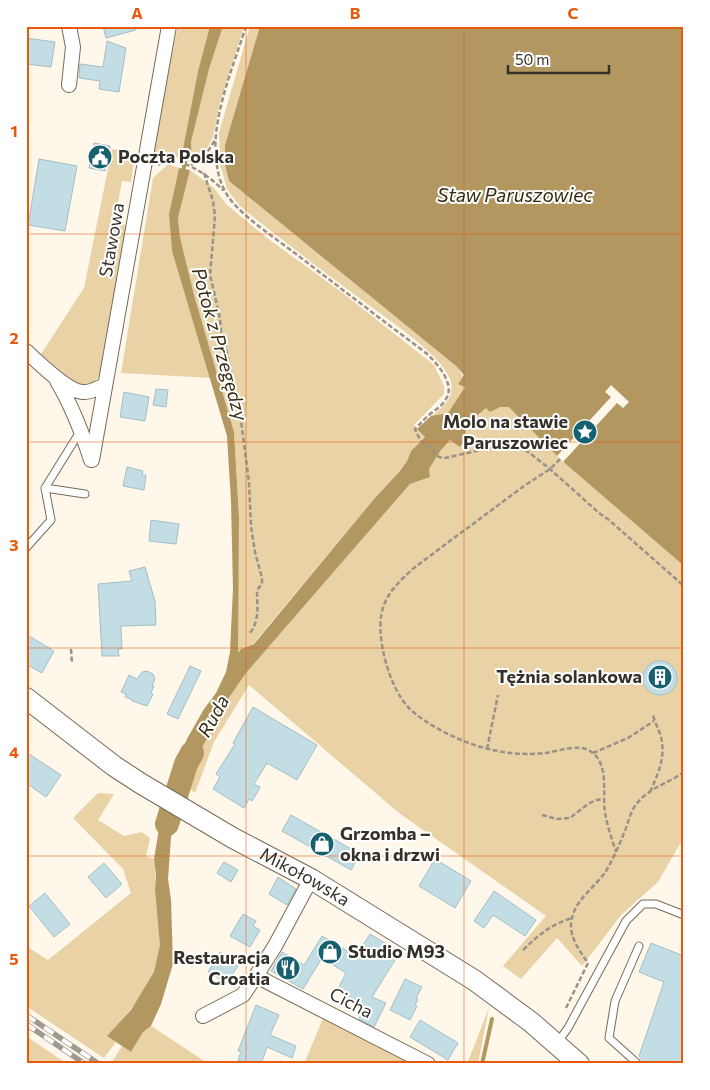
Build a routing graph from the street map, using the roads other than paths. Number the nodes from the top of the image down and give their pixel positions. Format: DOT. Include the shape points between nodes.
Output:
graph roads {
  1 [pos="69,26"];
  2 [pos="169,26"];
  3 [pos="69,85"];
  4 [pos="26,351"];
  5 [pos="105,386"];
  6 [pos="72,395"];
  7 [pos="100,415"];
  8 [pos="81,430"];
  9 [pos="45,488"];
  10 [pos="85,494"];
  11 [pos="26,548"];
  12 [pos="26,698"];
  13 [pos="311,879"];
  14 [pos="684,915"];
  15 [pos="639,946"];
  16 [pos="256,976"];
  17 [pos="204,1016"];
  18 [pos="556,1044"];
  19 [pos="428,1064"];
  20 [pos="579,1064"];
  21 [pos="638,1064"];
  1 -- 3 [label="street" via="73,47"];
  2 -- 5 [label="street, Stawowa"];
  4 -- 6 [label="street"];
  5 -- 6 [label="street"];
  5 -- 7 [label="street, Stawowa"];
  6 -- 7 [label="street"];
  6 -- 8 [label="street"];
  7 -- 8 [label="street, Stawowa" via="92,460"];
  8 -- 9 [label="lane"];
  9 -- 10 [label="lane"];
  9 -- 11 [label="lane" via="51,520"];
  12 -- 13 [label="main road, Mikołowska" via="114,766 154,792"];
  13 -- 16 [label="street"];
  13 -- 18 [label="main road, Mikołowska" via="489,990"];
  14 -- 18 [label="lane" via="656,904 643,904 626,922"];
  15 -- 21 [label="lane" via="615,1001 609,1038"];
  16 -- 17 [label="street" via="243,995"];
  16 -- 19 [label="street, Cicha"];
  18 -- 20 [label="main road, Mikołowska"];
}
